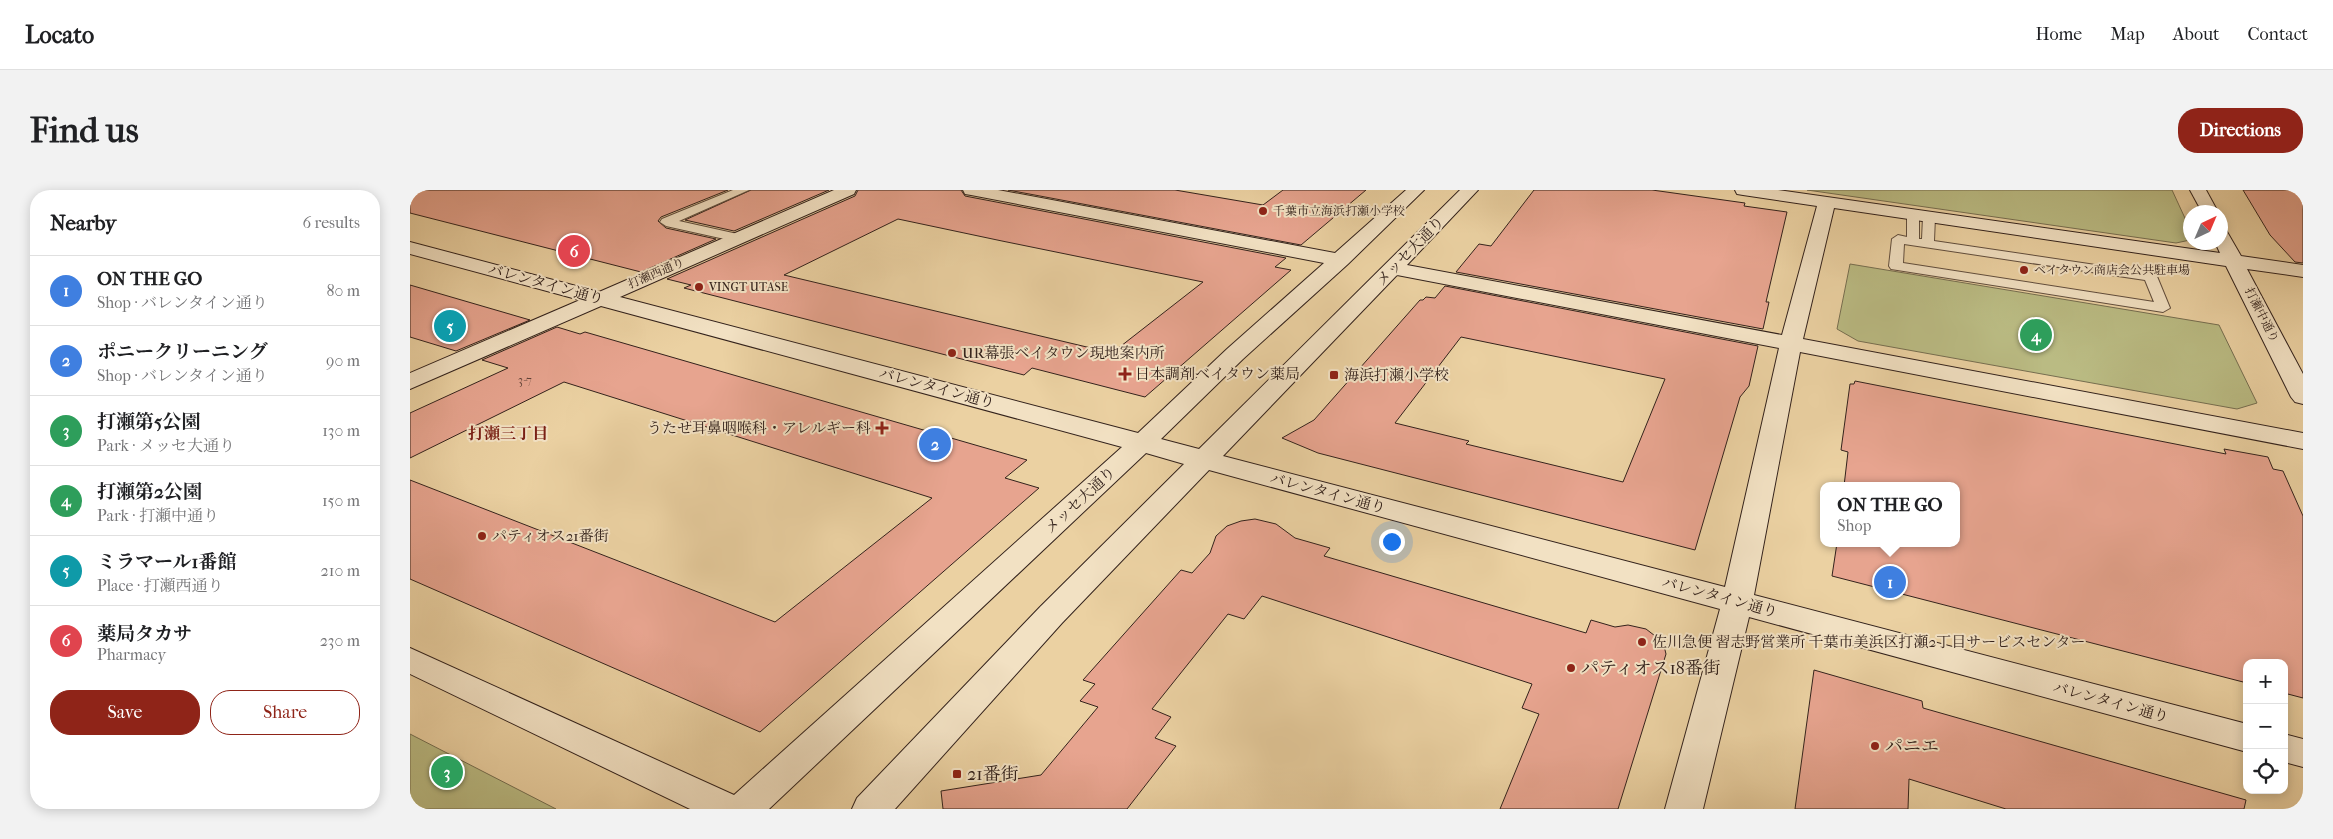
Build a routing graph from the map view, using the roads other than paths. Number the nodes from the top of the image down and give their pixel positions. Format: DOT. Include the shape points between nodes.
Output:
graph roads {
  1 [pos="743,190"];
  2 [pos="848,190"];
  3 [pos="971,190"];
  4 [pos="1416,190"];
  5 [pos="1470,190"];
  6 [pos="1742,190"];
  7 [pos="2198,190"];
  8 [pos="1827,202"];
  9 [pos="2206,205"];
  10 [pos="1920,216"];
  11 [pos="738,238"];
  12 [pos="1913,241"];
  13 [pos="1928,244"];
  14 [pos="410,248"];
  15 [pos="2228,249"];
  16 [pos="1341,260"];
  17 [pos="2234,261"];
  18 [pos="1392,268"];
  19 [pos="2303,271"];
  20 [pos="599,298"];
  21 [pos="1791,344"];
  22 [pos="410,382"];
  23 [pos="2303,397"];
  24 [pos="2303,440"];
  25 [pos="1142,443"];
  26 [pos="1204,460"];
  27 [pos="1737,602"];
  28 [pos="410,660"];
  29 [pos="2243,737"];
  30 [pos="2288,749"];
  31 [pos="2303,753"];
  32 [pos="727,809"];
  33 [pos="744,809"];
  34 [pos="872,809"];
  35 [pos="1684,809"];
  1 -- 11 [label="lane" via="666,222"];
  2 -- 11 [label="street, 打瀬西通り"];
  3 -- 16 [label="street"];
  4 -- 16 [label="street, メッセ大通り"];
  5 -- 18 [label="street, メッセ大通り"];
  6 -- 8 [label="street"];
  7 -- 9 [label="street"];
  8 -- 10 [label="street"];
  8 -- 21 [label="street"];
  10 -- 12 [label="lane"];
  10 -- 13 [label="lane"];
  10 -- 17 [label="street"];
  11 -- 20 [label="street, 打瀬西通り"];
  12 -- 13 [label="lane"];
  12 -- 13 [label="lane" via="1898,239 1896,266 2163,308 2151,278"];
  14 -- 20 [label="street, バレンタイン通り"];
  15 -- 17 [label="street, 打瀬中通り"];
  16 -- 25 [label="street, メッセ大通り" via="1234,354"];
  17 -- 19 [label="street"];
  17 -- 23 [label="street, 打瀬中通り"];
  18 -- 21 [label="street"];
  18 -- 26 [label="street, メッセ大通り"];
  20 -- 22 [label="street, 打瀬西通り"];
  20 -- 25 [label="street, バレンタイン通り"];
  21 -- 24 [label="street"];
  21 -- 27 [label="street"];
  25 -- 26 [label="street, バレンタイン通り"];
  25 -- 33 [label="street, メッセ大通り"];
  26 -- 27 [label="street, バレンタイン通り"];
  26 -- 34 [label="street, メッセ大通り" via="1052,615"];
  27 -- 29 [label="street, バレンタイン通り"];
  27 -- 35 [label="street"];
  28 -- 32 [label="street"];
  30 -- 31 [label="street"];
}
